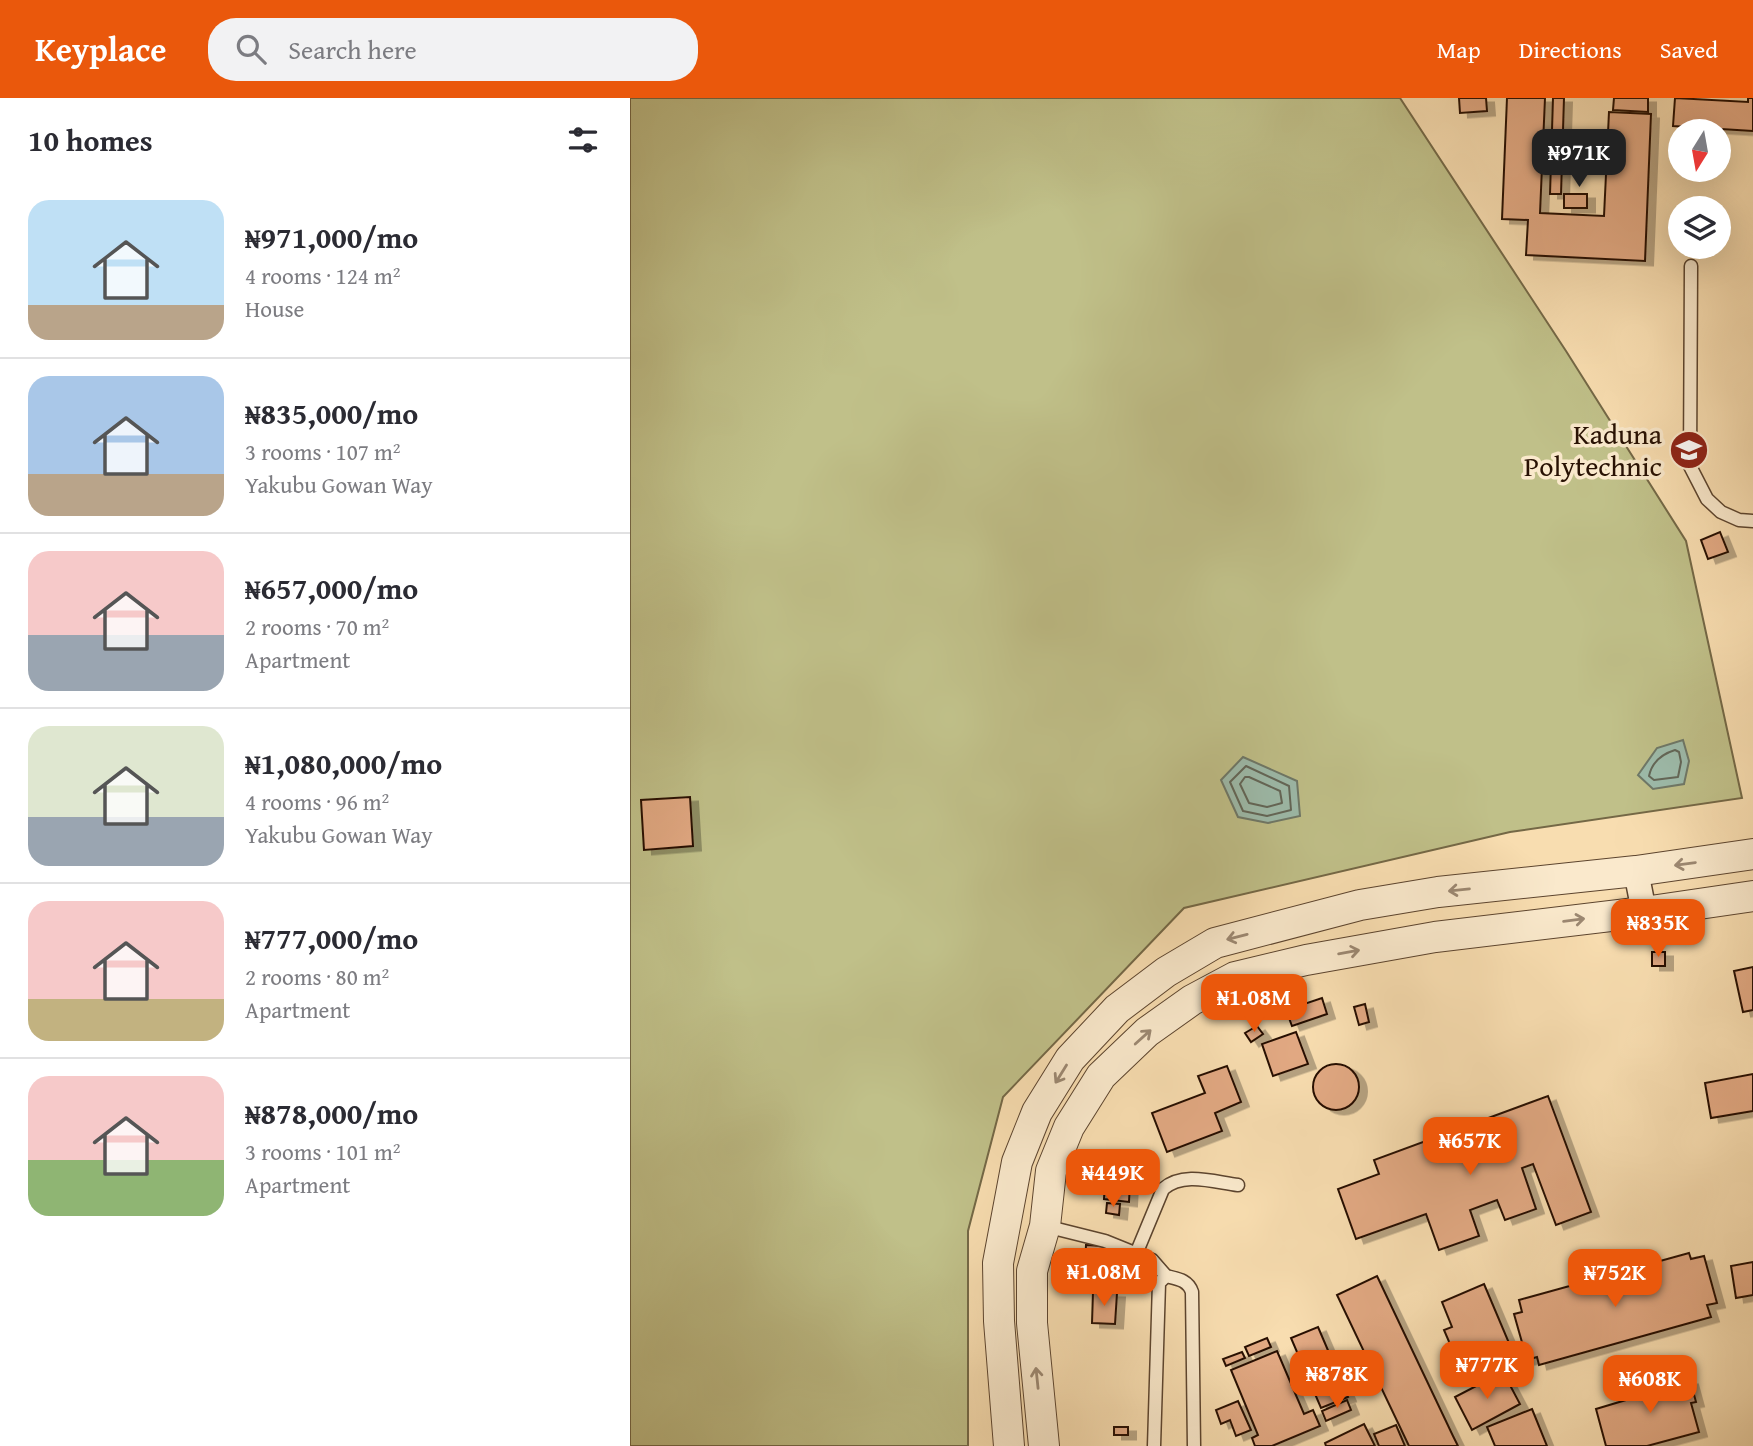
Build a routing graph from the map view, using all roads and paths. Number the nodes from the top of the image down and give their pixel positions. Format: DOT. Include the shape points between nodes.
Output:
graph roads {
  1 [pos="1690,265"];
  2 [pos="1753,521"];
  3 [pos="1753,854"];
  4 [pos="1636,871"];
  5 [pos="1753,896"];
  6 [pos="1644,912"];
  7 [pos="1238,1185"];
  8 [pos="1045,1226"];
  9 [pos="1136,1254"];
  10 [pos="1166,1276"];
  11 [pos="1009,1446"];
  12 [pos="1044,1446"];
  13 [pos="1154,1446"];
  14 [pos="1194,1446"];
  1 -- 2 [label="lane" via="1690,466 1707,499 1721,512"];
  3 -- 4 [label="street, one-way"];
  4 -- 6 [label="street"];
  4 -- 11 [label="street, one-way" via="1360,905 1215,943 1117,1009 1070,1059 1037,1112 1017,1162 998,1263"];
  5 -- 6 [label="street"];
  8 -- 6 [label="street, one-way" via="1051,1171 1069,1127 1101,1076 1147,1032 1235,977 1435,937"];
  7 -- 9 [label="lane" via="1187,1178 1170,1182"];
  8 -- 9 [label="lane"];
  12 -- 8 [label="street, one-way" via="1031,1270"];
  9 -- 10 [label="lane" via="1152,1260"];
  10 -- 13 [label="lane" via="1159,1283"];
  10 -- 14 [label="lane" via="1184,1281 1192,1292"];
}
